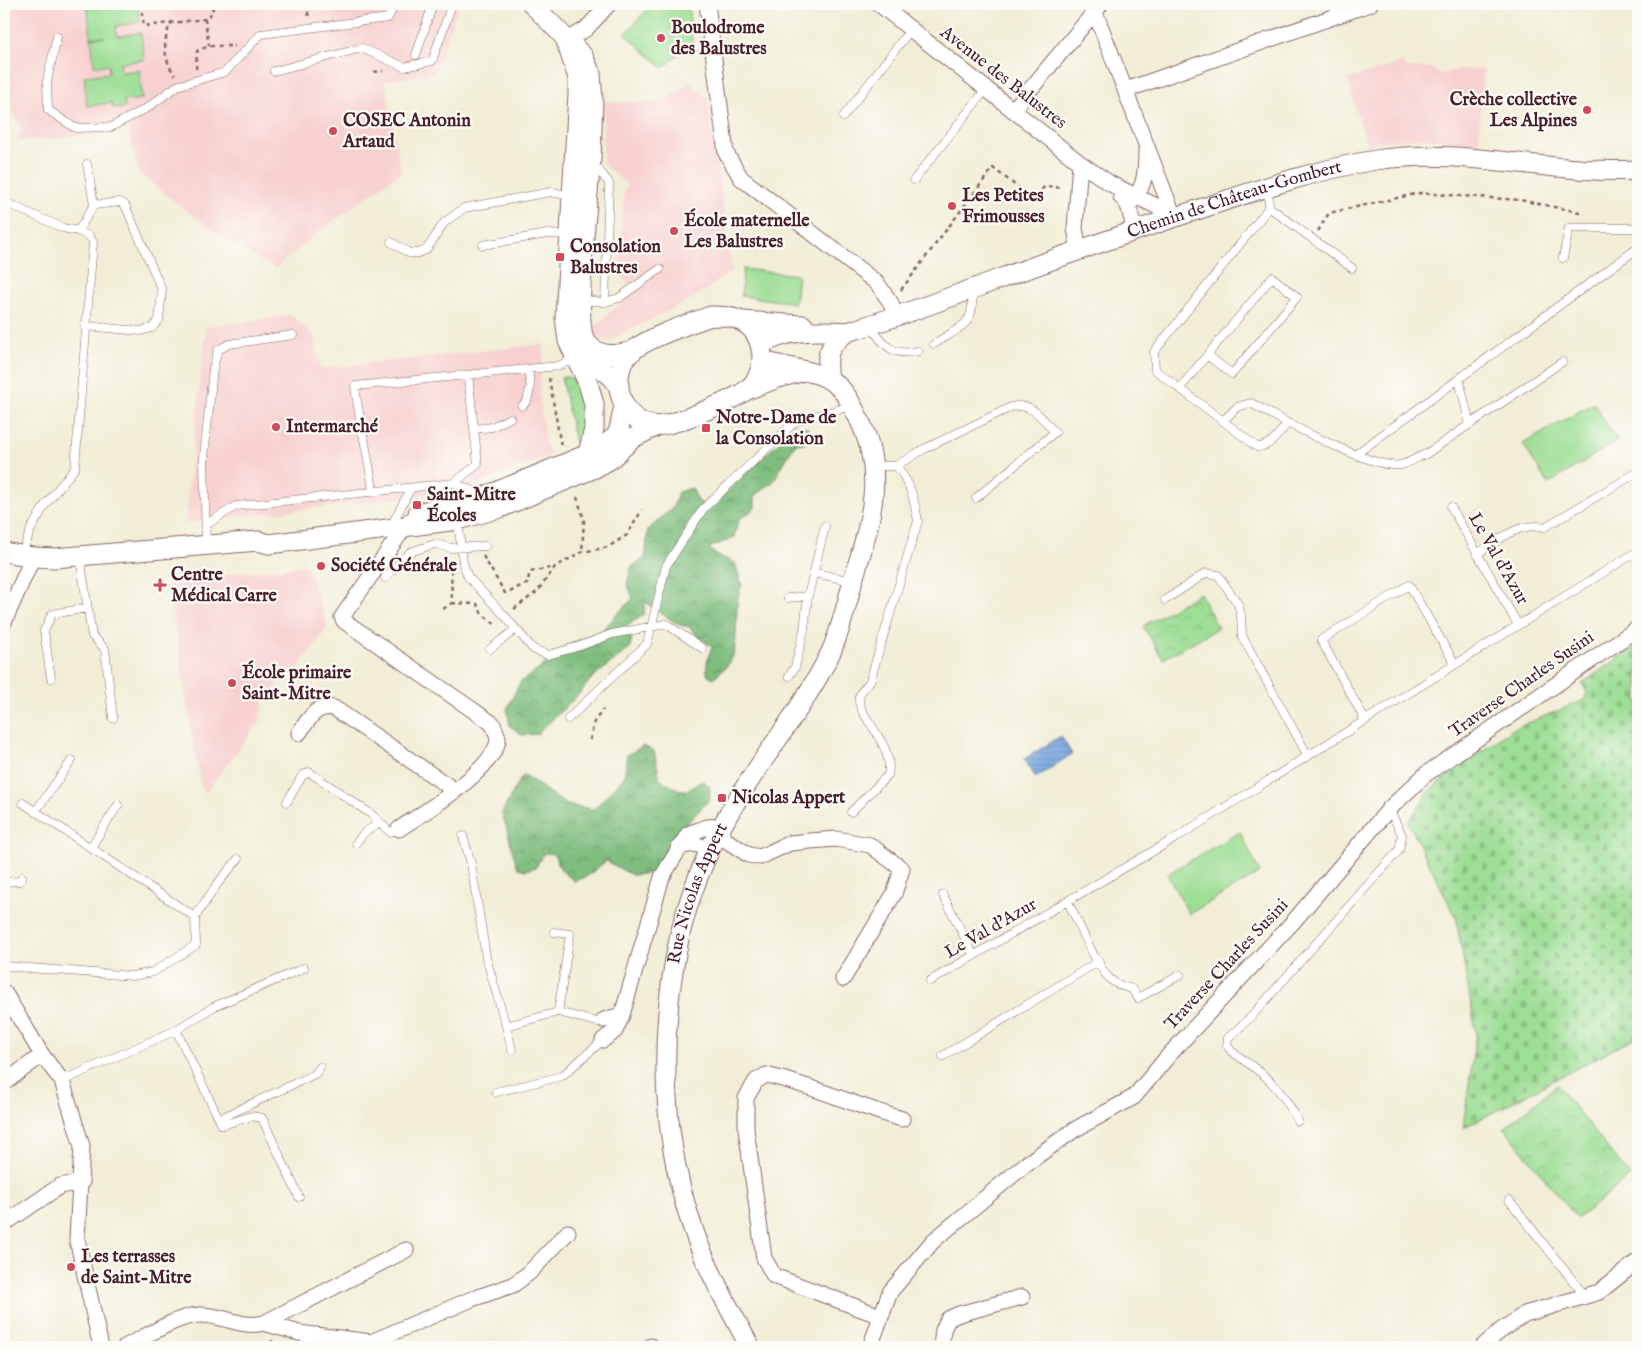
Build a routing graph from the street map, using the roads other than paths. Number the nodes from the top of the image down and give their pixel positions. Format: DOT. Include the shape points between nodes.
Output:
graph roads {
  1 [pos="395,4"];
  2 [pos="433,4"];
  3 [pos="452,4"];
  4 [pos="532,4"];
  5 [pos="609,4"];
  6 [pos="707,4"];
  7 [pos="879,4"];
  8 [pos="1370,4"];
  9 [pos="1098,8"];
  10 [pos="911,29"];
  11 [pos="57,37"];
  12 [pos="566,41"];
  13 [pos="416,55"];
  14 [pos="274,71"];
  15 [pos="987,88"];
  16 [pos="1126,90"];
  17 [pos="1014,109"];
  18 [pos="843,117"];
  19 [pos="1146,149"];
  20 [pos="583,156"];
  21 [pos="1080,163"];
  22 [pos="87,164"];
  23 [pos="1638,170"];
  24 [pos="914,180"];
  25 [pos="1268,186"];
  26 [pos="573,196"];
  27 [pos="1133,201"];
  28 [pos="4,202"];
  29 [pos="94,206"];
  30 [pos="1268,207"];
  31 [pos="1174,217"];
  32 [pos="1638,228"];
  33 [pos="78,231"];
  34 [pos="1135,231"];
  35 [pos="578,236"];
  36 [pos="391,242"];
  37 [pos="483,245"];
  38 [pos="1638,248"];
  39 [pos="1079,250"];
  40 [pos="1563,258"];
  41 [pos="660,268"];
  42 [pos="1352,268"];
  43 [pos="971,290"];
  44 [pos="581,300"];
  45 [pos="605,302"];
  46 [pos="892,310"];
  47 [pos="741,321"];
  48 [pos="85,326"];
  49 [pos="870,326"];
  50 [pos="814,330"];
  51 [pos="847,332"];
  52 [pos="293,335"];
  53 [pos="934,344"];
  54 [pos="632,351"];
  55 [pos="918,351"];
  56 [pos="761,353"];
  57 [pos="1207,355"];
  58 [pos="576,357"];
  59 [pos="1562,362"];
  60 [pos="528,369"];
  61 [pos="806,371"];
  62 [pos="468,375"];
  63 [pos="1459,379"];
  64 [pos="829,380"];
  65 [pos="619,387"];
  66 [pos="1180,388"];
  67 [pos="747,390"];
  68 [pos="522,406"];
  69 [pos="624,406"];
  70 [pos="852,406"];
  71 [pos="510,418"];
  72 [pos="1223,421"];
  73 [pos="1287,424"];
  74 [pos="1470,425"];
  75 [pos="655,427"];
  76 [pos="474,429"];
  77 [pos="588,454"];
  78 [pos="1356,454"];
  79 [pos="874,466"];
  80 [pos="896,466"];
  81 [pos="1638,472"];
  82 [pos="454,482"];
  83 [pos="436,485"];
  84 [pos="411,488"];
  85 [pos="373,492"];
  86 [pos="486,496"];
  87 [pos="976,498"];
  88 [pos="1451,507"];
  89 [pos="462,511"];
  90 [pos="435,516"];
  91 [pos="401,521"];
  92 [pos="207,524"];
  93 [pos="825,526"];
  94 [pos="206,546"];
  95 [pos="485,546"];
  96 [pos="460,548"];
  97 [pos="13,554"];
  98 [pos="1476,554"];
  99 [pos="1636,554"];
  100 [pos="80,556"];
  101 [pos="815,573"];
  102 [pos="385,578"];
  103 [pos="853,581"];
  104 [pos="808,596"];
  105 [pos="788,598"];
  106 [pos="1164,600"];
  107 [pos="87,608"];
  108 [pos="4,622"];
  109 [pos="1518,625"];
  110 [pos="652,628"];
  111 [pos="1638,628"];
  112 [pos="516,629"];
  113 [pos="702,648"];
  114 [pos="490,649"];
  115 [pos="1455,664"];
  116 [pos="789,676"];
  117 [pos="51,678"];
  118 [pos="113,718"];
  119 [pos="568,719"];
  120 [pos="1365,720"];
  121 [pos="299,732"];
  122 [pos="1308,756"];
  123 [pos="72,760"];
  124 [pos="454,790"];
  125 [pos="287,802"];
  126 [pos="23,803"];
  127 [pos="118,806"];
  128 [pos="1389,809"];
  129 [pos="35,812"];
  130 [pos="850,812"];
  131 [pos="380,823"];
  132 [pos="399,829"];
  133 [pos="463,836"];
  134 [pos="717,837"];
  135 [pos="356,843"];
  136 [pos="679,847"];
  137 [pos="95,851"];
  138 [pos="238,860"];
  139 [pos="22,877"];
  140 [pos="4,882"];
  141 [pos="943,895"];
  142 [pos="1068,902"];
  143 [pos="195,916"];
  144 [pos="554,932"];
  145 [pos="974,956"];
  146 [pos="1098,961"];
  147 [pos="4,965"];
  148 [pos="304,968"];
  149 [pos="1180,975"];
  150 [pos="843,979"];
  151 [pos="930,981"];
  152 [pos="4,992"];
  153 [pos="558,1012"];
  154 [pos="622,1016"];
  155 [pos="604,1020"];
  156 [pos="506,1026"];
  157 [pos="176,1030"];
  158 [pos="603,1040"];
  159 [pos="512,1050"];
  160 [pos="42,1055"];
  161 [pos="943,1056"];
  162 [pos="320,1067"];
  163 [pos="62,1081"];
  164 [pos="4,1083"];
  165 [pos="496,1092"];
  166 [pos="902,1118"];
  167 [pos="218,1119"];
  168 [pos="1298,1121"];
  169 [pos="82,1182"];
  170 [pos="299,1197"];
  171 [pos="1509,1200"];
  172 [pos="4,1224"];
  173 [pos="568,1232"];
  174 [pos="406,1250"];
  175 [pos="1638,1261"];
  176 [pos="1585,1296"];
  177 [pos="1022,1297"];
  178 [pos="880,1316"];
  179 [pos="264,1323"];
  180 [pos="101,1347"];
  181 [pos="125,1347"];
  182 [pos="750,1347"];
  183 [pos="870,1347"];
  184 [pos="941,1347"];
  185 [pos="1482,1347"];
  1 -- 11 [label="lane" via="388,18 261,34 225,72 185,83 111,127 75,128 48,110 47,81"];
  2 -- 13 [label="lane"];
  3 -- 14 [label="lane" via="432,62 404,67 362,48"];
  4 -- 12 [label="street"];
  5 -- 12 [label="street" via="586,29"];
  6 -- 46 [label="street" via="726,152 733,167 760,194 877,283"];
  7 -- 10 [label="street, Avenue des Balustres"];
  8 -- 16 [label="street"];
  9 -- 16 [label="street"];
  9 -- 17 [label="street"];
  10 -- 15 [label="street, Avenue des Balustres"];
  10 -- 18 [label="lane"];
  12 -- 20 [label="street" via="583,56 593,93"];
  15 -- 17 [label="street, Avenue des Balustres"];
  15 -- 24 [label="lane"];
  16 -- 19 [label="street"];
  17 -- 21 [label="street, Avenue des Balustres"];
  19 -- 27 [label="street" via="1142,189"];
  19 -- 31 [label="street"];
  20 -- 26 [label="street"];
  20 -- 35 [label="street"];
  20 -- 45 [label="lane" via="609,183"];
  21 -- 27 [label="street, Avenue des Balustres"];
  21 -- 39 [label="street" via="1075,228"];
  22 -- 29 [label="lane"];
  23 -- 25 [label="street, Chemin de Château-Gombert" via="1603,172 1431,156 1377,160"];
  25 -- 30 [label="lane"];
  25 -- 31 [label="street, Chemin de Château-Gombert"];
  26 -- 35 [label="street"];
  26 -- 36 [label="lane" via="551,192 464,208 444,222 426,250 418,253 409,253"];
  27 -- 31 [label="street, Avenue des Balustres"];
  27 -- 34 [label="street"];
  28 -- 33 [label="lane" via="63,228"];
  29 -- 33 [label="lane"];
  29 -- 48 [label="lane" via="120,202 129,211 162,290 159,320 152,328 141,331"];
  30 -- 42 [label="lane"];
  30 -- 66 [label="lane" via="1154,352 1155,370"];
  31 -- 34 [label="street, Chemin de Château-Gombert"];
  32 -- 40 [label="lane" via="1569,228"];
  33 -- 48 [label="lane" via="89,236 92,242"];
  34 -- 39 [label="street, Chemin de Château-Gombert"];
  35 -- 37 [label="lane" via="547,234"];
  35 -- 44 [label="street"];
  35 -- 58 [label="street" via="565,318 567,337"];
  38 -- 63 [label="lane"];
  39 -- 43 [label="street, Chemin de Château-Gombert"];
  41 -- 45 [label="lane" via="619,298"];
  43 -- 46 [label="street, Chemin de Château-Gombert"];
  43 -- 53 [label="lane" via="974,309 967,323"];
  44 -- 45 [label="lane"];
  44 -- 54 [label="street" via="581,326 590,346 605,354"];
  46 -- 49 [label="street, Chemin de Château-Gombert"];
  47 -- 50 [label="street, Chemin de Château-Gombert" via="803,324"];
  47 -- 54 [label="street" via="711,316"];
  47 -- 56 [label="street" via="750,328"];
  48 -- 97 [label="lane" via="75,468 45,505"];
  49 -- 51 [label="street, Chemin de Château-Gombert"];
  49 -- 55 [label="lane" via="889,349 904,354"];
  50 -- 51 [label="street, Chemin de Château-Gombert"];
  50 -- 56 [label="street, Chemin de Château-Gombert" via="785,334"];
  51 -- 64 [label="street" via="835,341 828,354"];
  52 -- 92 [label="lane" via="229,344 218,350 213,368 204,458"];
  54 -- 65 [label="street" via="620,371"];
  56 -- 61 [label="street, Rue Nicolas Appert"];
  56 -- 67 [label="street" via="756,380"];
  57 -- 57 [label="lane" via="1272,277 1297,297 1232,374"];
  57 -- 66 [label="lane"];
  58 -- 60 [label="lane" via="558,366"];
  58 -- 65 [label="street" via="601,368"];
  58 -- 77 [label="street" via="594,404 594,429"];
  59 -- 74 [label="lane"];
  60 -- 62 [label="lane"];
  60 -- 68 [label="lane" via="530,386"];
  61 -- 64 [label="street, Rue Nicolas Appert"];
  61 -- 67 [label="street"];
  62 -- 76 [label="lane"];
  62 -- 85 [label="lane" via="355,386 360,423 370,458"];
  63 -- 74 [label="lane"];
  63 -- 78 [label="lane"];
  64 -- 70 [label="street, Rue Nicolas Appert" via="840,388"];
  65 -- 69 [label="street"];
  66 -- 72 [label="lane"];
  67 -- 75 [label="street" via="675,422"];
  69 -- 75 [label="street" via="632,418"];
  69 -- 77 [label="street" via="618,434"];
  70 -- 79 [label="street, Rue Nicolas Appert" via="869,443"];
  70 -- 110 [label="lane" via="796,421 703,509 666,566"];
  71 -- 76 [label="lane" via="492,427"];
  72 -- 73 [label="lane" via="1237,407 1252,403"];
  72 -- 73 [label="lane" via="1257,447 1270,443"];
  73 -- 78 [label="lane"];
  74 -- 78 [label="lane" via="1426,454 1401,464 1381,464"];
  75 -- 89 [label="street" via="633,438 611,459 595,468 500,508"];
  76 -- 82 [label="lane" via="478,464"];
  77 -- 86 [label="street"];
  79 -- 80 [label="lane"];
  79 -- 103 [label="street, Rue Nicolas Appert" via="873,508"];
  80 -- 87 [label="lane" via="1011,407 1022,404 1031,407 1055,432"];
  80 -- 130 [label="lane" via="907,478 918,521 870,681 859,694 859,706 882,741 890,767 888,775"];
  81 -- 98 [label="lane" via="1545,526 1533,524 1512,532"];
  82 -- 83 [label="lane"];
  82 -- 86 [label="lane"];
  83 -- 84 [label="lane"];
  83 -- 90 [label="lane"];
  84 -- 85 [label="lane"];
  84 -- 91 [label="lane"];
  85 -- 92 [label="lane" via="236,506"];
  86 -- 89 [label="street"];
  88 -- 98 [label="lane, Le Val d'Azur"];
  89 -- 90 [label="street"];
  89 -- 96 [label="lane"];
  90 -- 91 [label="street"];
  91 -- 94 [label="street" via="269,544 258,541"];
  91 -- 124 [label="street" via="342,617 493,724 498,738 494,752 479,771"];
  92 -- 94 [label="lane"];
  93 -- 101 [label="lane"];
  94 -- 100 [label="street"];
  95 -- 96 [label="lane"];
  96 -- 102 [label="lane" via="436,544 410,552"];
  96 -- 112 [label="lane" via="468,577"];
  97 -- 100 [label="street"];
  97 -- 108 [label="street"];
  98 -- 109 [label="lane, Le Val d'Azur"];
  99 -- 109 [label="lane, Le Val d'Azur"];
  100 -- 107 [label="lane"];
  101 -- 103 [label="lane"];
  101 -- 104 [label="lane"];
  103 -- 134 [label="street, Rue Nicolas Appert" via="831,651"];
  104 -- 105 [label="lane"];
  104 -- 116 [label="lane" via="804,630 795,667"];
  106 -- 122 [label="lane" via="1206,573 1218,576 1238,604 1242,636"];
  107 -- 117 [label="lane" via="52,614 44,631"];
  107 -- 118 [label="lane" via="92,636 104,648"];
  109 -- 115 [label="lane, Le Val d'Azur"];
  110 -- 112 [label="lane" via="612,634 548,655 532,650"];
  110 -- 113 [label="lane" via="666,624"];
  110 -- 119 [label="lane" via="648,644"];
  111 -- 128 [label="street, Traverse Charles Susini" via="1426,774"];
  112 -- 114 [label="lane"];
  115 -- 120 [label="lane, Le Val d'Azur"];
  115 -- 120 [label="lane" via="1409,584 1321,640"];
  120 -- 122 [label="lane, Le Val d'Azur"];
  121 -- 124 [label="street" via="316,710 325,706 334,708"];
  122 -- 142 [label="lane, Le Val d'Azur"];
  123 -- 129 [label="lane"];
  124 -- 132 [label="street"];
  125 -- 131 [label="lane" via="302,776 310,772"];
  126 -- 129 [label="lane"];
  127 -- 137 [label="lane" via="94,842"];
  128 -- 168 [label="lane" via="1402,836 1399,850 1251,1017 1228,1038 1227,1045 1231,1051 1268,1077 1286,1098"];
  128 -- 178 [label="street, Traverse Charles Susini" via="1293,922 1134,1097 1074,1130 959,1218 933,1241 890,1292"];
  129 -- 137 [label="lane"];
  131 -- 132 [label="lane" via="390,832"];
  131 -- 135 [label="lane" via="365,832"];
  133 -- 156 [label="lane" via="471,864 486,957"];
  134 -- 136 [label="street"];
  134 -- 136 [label="street" via="695,830"];
  134 -- 150 [label="street" via="749,855 760,857 790,843 836,839 870,845 902,869 894,894"];
  134 -- 182 [label="street, Rue Nicolas Appert" via="686,912 671,986 666,1090 682,1191 696,1236"];
  136 -- 154 [label="street" via="662,877"];
  137 -- 143 [label="lane"];
  138 -- 143 [label="lane"];
  139 -- 140 [label="lane" via="15,883"];
  141 -- 145 [label="lane"];
  142 -- 145 [label="lane, Le Val d'Azur"];
  142 -- 146 [label="lane"];
  143 -- 147 [label="lane" via="196,945 153,972 133,976"];
  144 -- 153 [label="lane" via="570,934"];
  145 -- 151 [label="lane, Le Val d'Azur"];
  146 -- 149 [label="lane" via="1110,979 1119,986 1132,989 1138,998"];
  146 -- 161 [label="lane"];
  148 -- 157 [label="lane" via="213,1007"];
  152 -- 160 [label="street"];
  153 -- 155 [label="lane" via="596,1022"];
  153 -- 156 [label="lane"];
  154 -- 155 [label="street"];
  154 -- 158 [label="street" via="615,1031"];
  156 -- 159 [label="lane"];
  157 -- 163 [label="lane"];
  157 -- 167 [label="lane"];
  158 -- 165 [label="lane" via="562,1076"];
  160 -- 163 [label="street"];
  160 -- 164 [label="street"];
  162 -- 167 [label="lane" via="315,1074"];
  163 -- 169 [label="street" via="82,1146"];
  166 -- 178 [label="street" via="826,1095 790,1080 766,1076 756,1081 746,1098 747,1137 764,1258 774,1276"];
  167 -- 170 [label="lane" via="222,1126 252,1116 262,1118"];
  169 -- 172 [label="street" via="60,1186"];
  169 -- 180 [label="street" via="77,1239"];
  171 -- 176 [label="lane"];
  173 -- 179 [label="street" via="513,1285 371,1342 299,1334"];
  174 -- 179 [label="street"];
  175 -- 176 [label="street" via="1599,1292"];
  176 -- 185 [label="street" via="1525,1314"];
  177 -- 184 [label="street" via="948,1319"];
  178 -- 183 [label="street, Traverse Charles Susini"];
  179 -- 181 [label="street" via="251,1327 201,1315 187,1317"];
}
